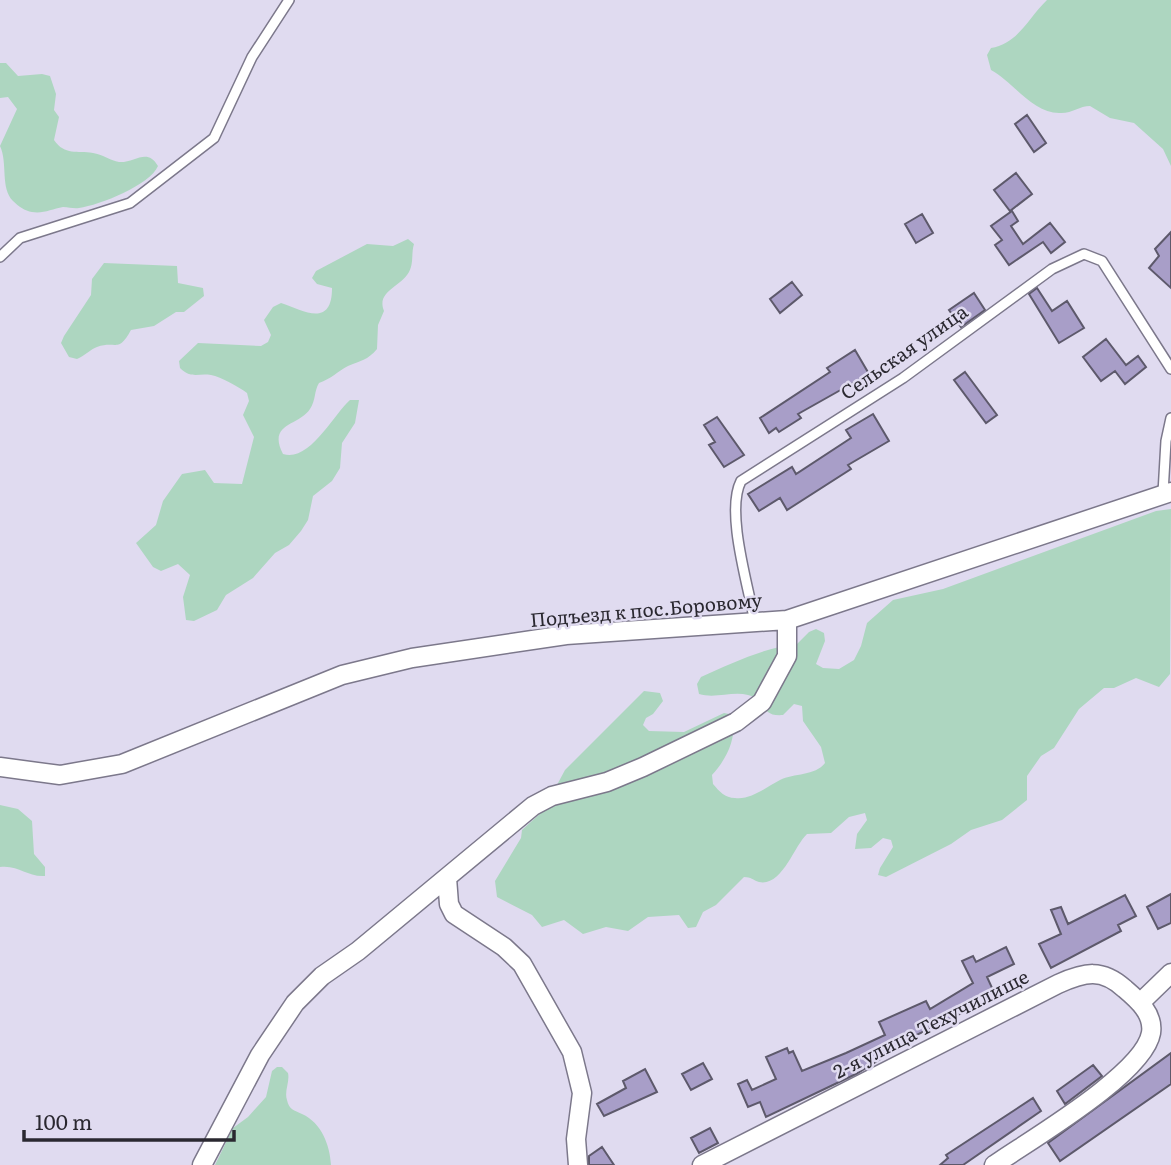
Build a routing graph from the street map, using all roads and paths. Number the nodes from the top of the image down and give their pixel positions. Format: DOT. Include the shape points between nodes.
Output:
graph roads {
  1 [pos="289,0"];
  2 [pos="0,257"];
  3 [pos="1171,369"];
  4 [pos="1171,418"];
  5 [pos="1167,493"];
  6 [pos="787,620"];
  7 [pos="755,623"];
  8 [pos="0,767"];
  9 [pos="447,878"];
  10 [pos="1171,973"];
  11 [pos="1140,1002"];
  12 [pos="202,1165"];
  13 [pos="578,1165"];
  14 [pos="702,1165"];
  15 [pos="994,1165"];
  1 -- 2 [label="lane" via="252,57 214,138 130,203 20,238"];
  3 -- 7 [label="lane, Сельская улица" via="1102,261 1084,254 1052,269 903,378 741,481 736,493 737,521"];
  4 -- 5 [label="lane" via="1166,440"];
  5 -- 6 [label="street, Подъезд к пос.Боровому"];
  6 -- 7 [label="street, Подъезд к пос.Боровому"];
  6 -- 9 [label="street" via="787,656 762,702 736,722 607,782 552,796 533,806"];
  7 -- 8 [label="street, Подъезд к пос.Боровому" via="566,635 412,658 342,675 122,764 60,775"];
  9 -- 12 [label="street" via="322,976 295,1003 260,1055"];
  9 -- 13 [label="street" via="454,914 522,964 572,1052 582,1093"];
  10 -- 11 [label="street"];
  11 -- 14 [label="street, 2-я улица Техучилище" via="1107,974 1073,977"];
  11 -- 15 [label="street" via="1149,1016 1151,1032 1128,1070"];
}
